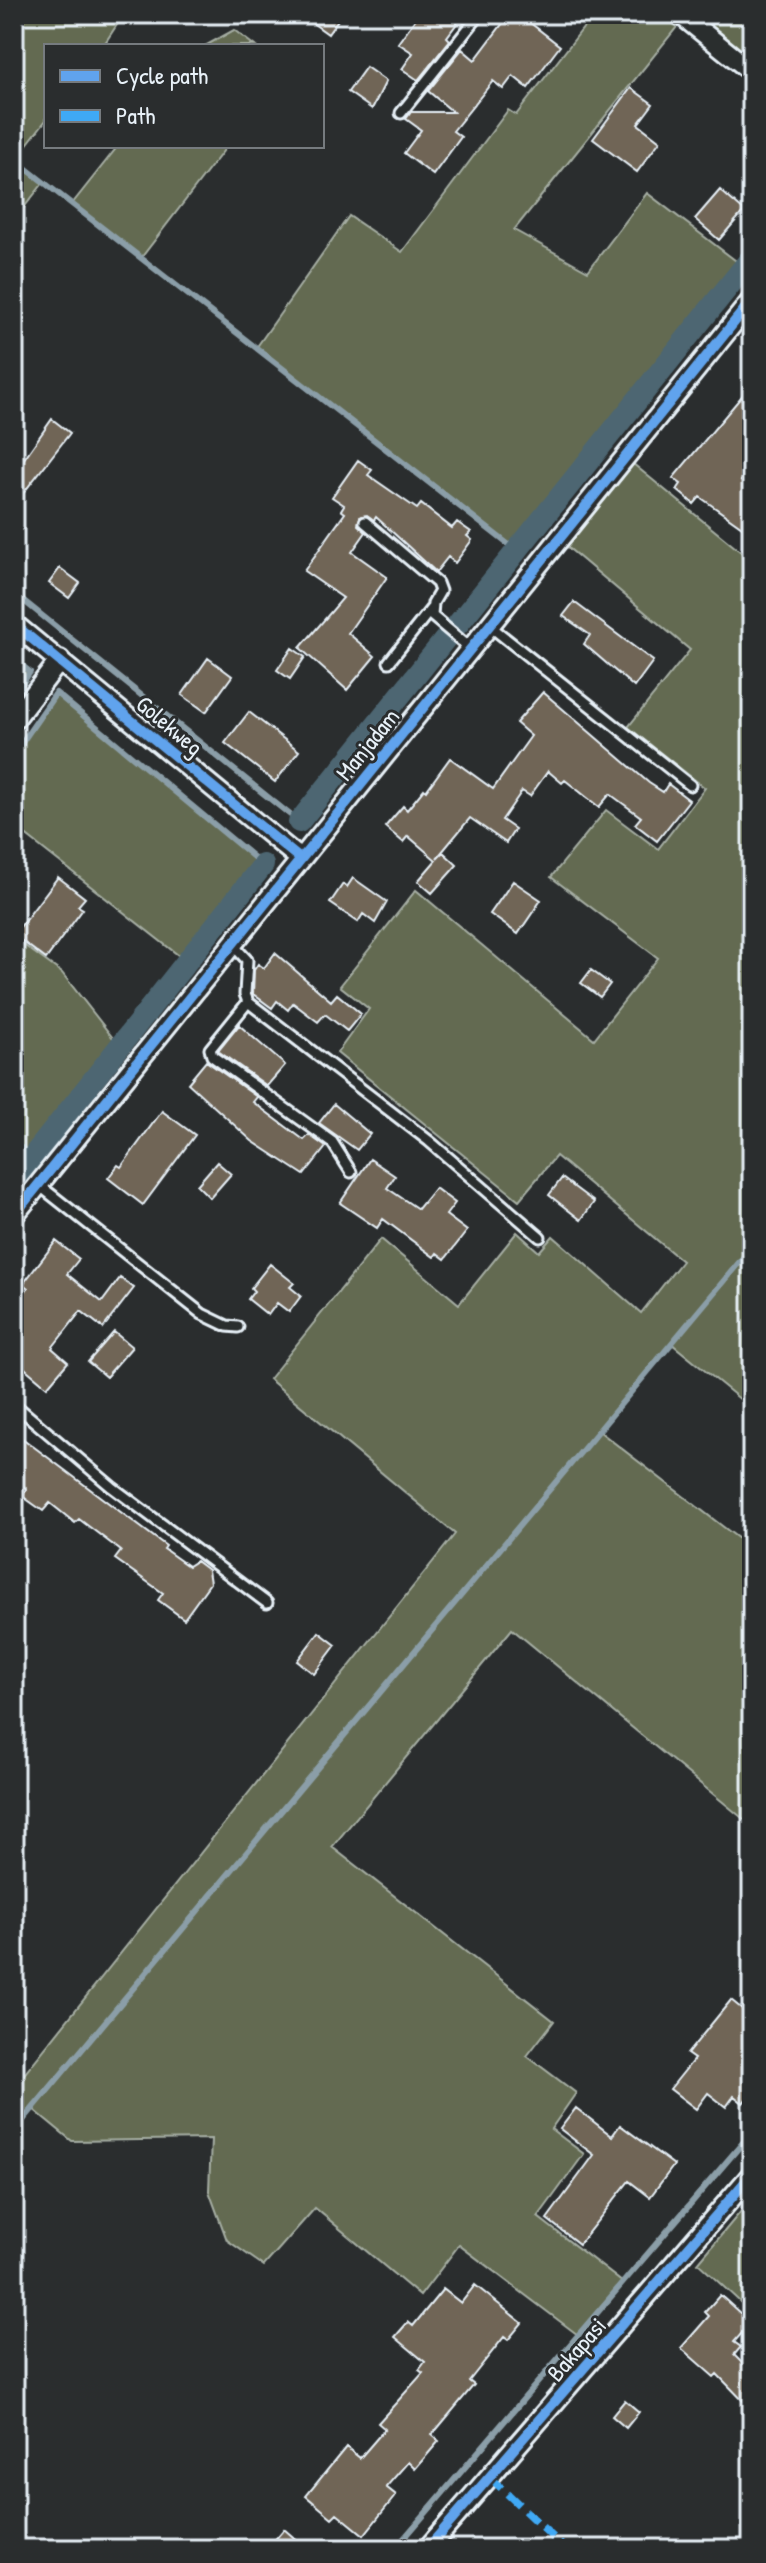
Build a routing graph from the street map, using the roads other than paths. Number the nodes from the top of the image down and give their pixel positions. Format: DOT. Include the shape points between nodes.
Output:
graph roads {
  1 [pos="480,14"];
  2 [pos="680,14"];
  3 [pos="752,72"];
  4 [pos="401,113"];
  5 [pos="752,300"];
  6 [pos="365,522"];
  7 [pos="431,609"];
  8 [pos="14,624"];
  9 [pos="490,626"];
  10 [pos="471,649"];
  11 [pos="60,660"];
  12 [pos="389,662"];
  13 [pos="14,720"];
  14 [pos="690,785"];
  15 [pos="299,858"];
  16 [pos="232,944"];
  17 [pos="248,1002"];
  18 [pos="351,1172"];
  19 [pos="39,1185"];
  20 [pos="14,1215"];
  21 [pos="540,1237"];
  22 [pos="238,1327"];
  23 [pos="14,1404"];
  24 [pos="267,1603"];
  25 [pos="752,2174"];
  26 [pos="427,2549"];
  1 -- 4 [label="lane"];
  2 -- 3 [label="street"];
  5 -- 9 [label="street, Manjadam"];
  6 -- 7 [label="lane" via="437,583 440,591"];
  7 -- 10 [label="lane" via="432,616"];
  7 -- 12 [label="lane"];
  8 -- 11 [label="street, Golekweg"];
  9 -- 10 [label="street, Manjadam"];
  9 -- 14 [label="lane"];
  10 -- 15 [label="street, Manjadam"];
  11 -- 13 [label="street"];
  11 -- 15 [label="street, Golekweg"];
  15 -- 16 [label="street, Manjadam"];
  16 -- 17 [label="lane" via="247,960"];
  16 -- 19 [label="street, Manjadam"];
  17 -- 18 [label="lane" via="215,1041 212,1056 332,1142"];
  17 -- 21 [label="lane" via="429,1141"];
  19 -- 20 [label="street, Manjadam"];
  19 -- 22 [label="lane" via="202,1314"];
  23 -- 24 [label="lane" via="112,1487"];
  25 -- 26 [label="street, Bakapasi"];
}
